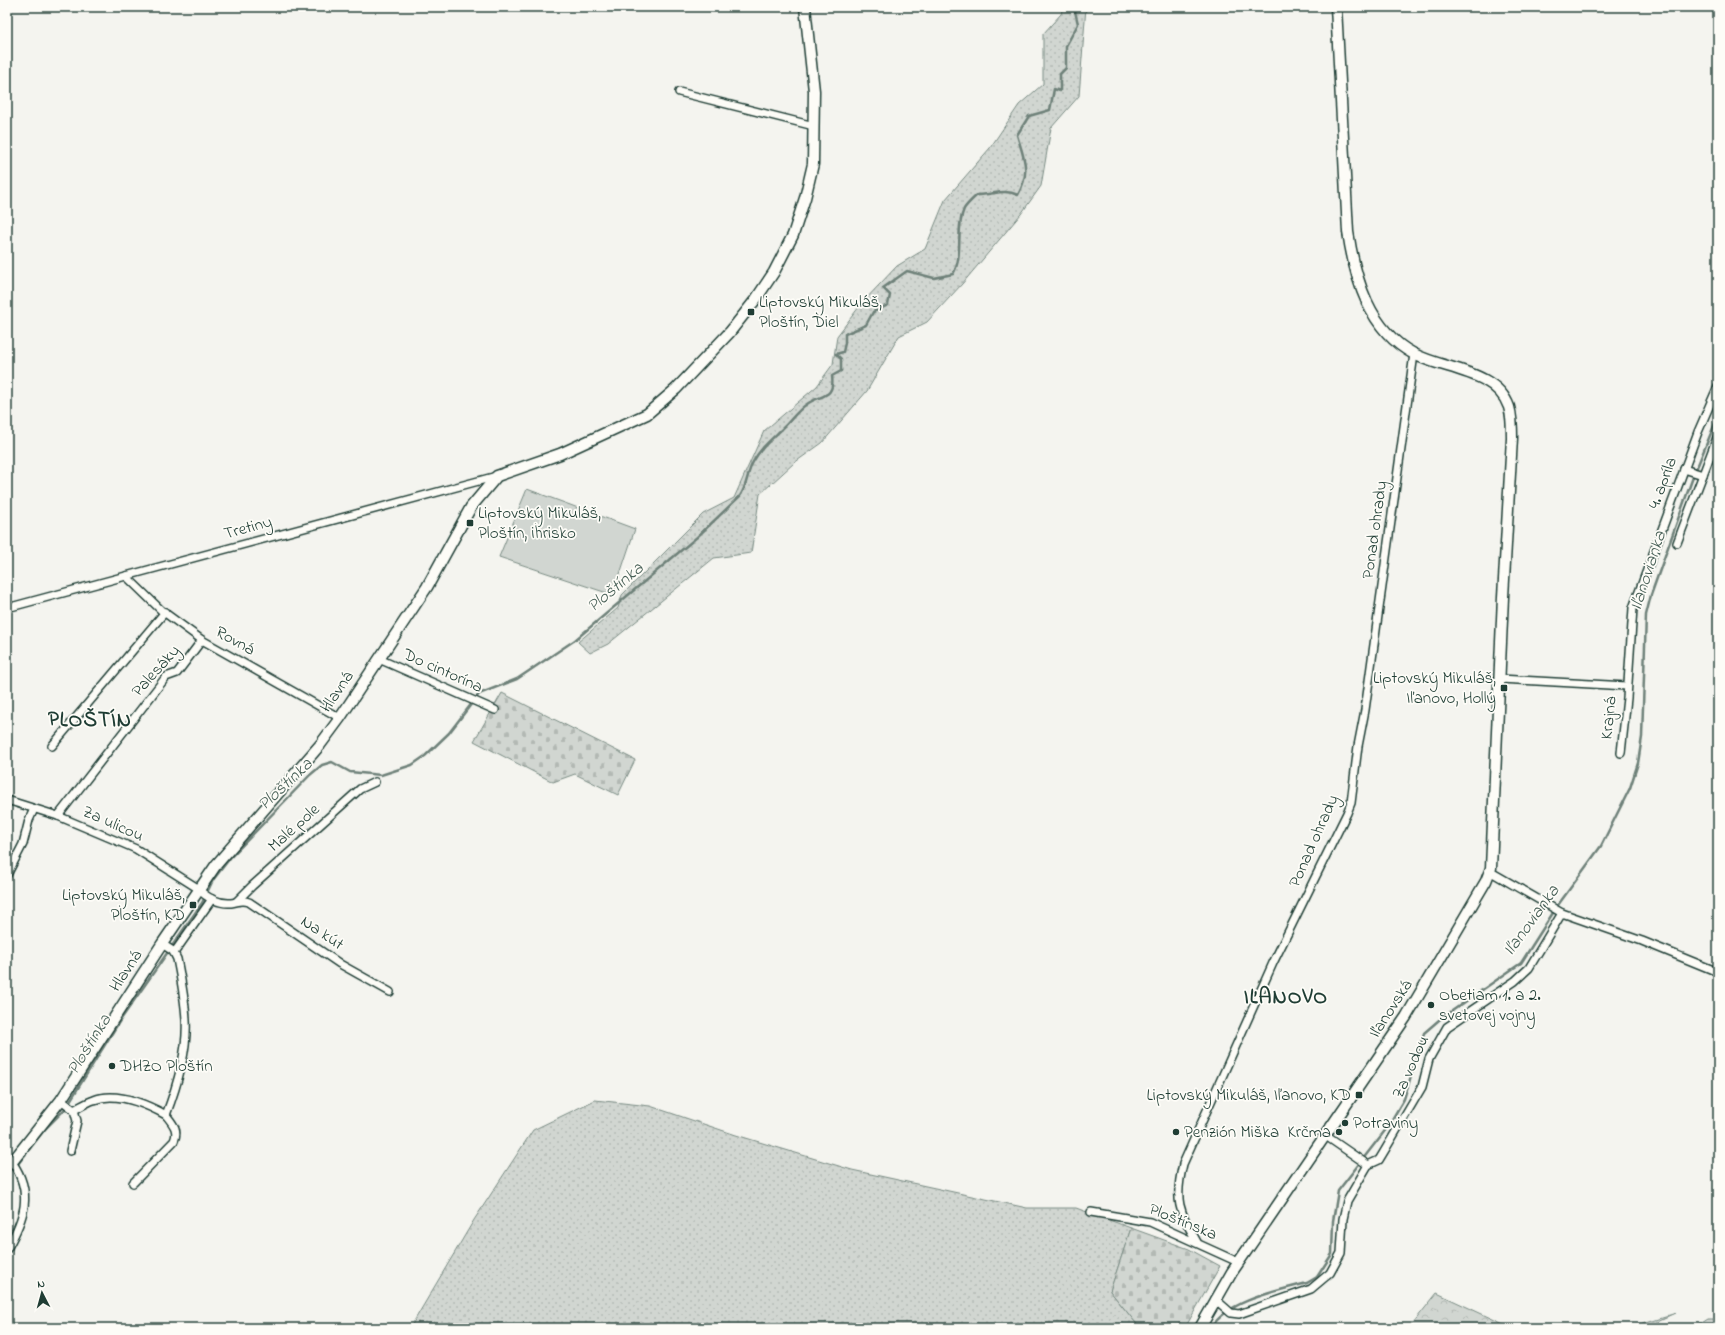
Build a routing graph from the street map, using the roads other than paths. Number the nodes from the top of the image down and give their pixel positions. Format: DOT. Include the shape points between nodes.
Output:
graph roads {
  1 [pos="805,7"];
  2 [pos="1336,7"];
  3 [pos="679,92"];
  4 [pos="814,126"];
  5 [pos="1414,354"];
  6 [pos="1718,386"];
  7 [pos="1718,435"];
  8 [pos="1688,470"];
  9 [pos="1702,474"];
  10 [pos="497,476"];
  11 [pos="1677,543"];
  12 [pos="126,576"];
  13 [pos="7,608"];
  14 [pos="165,612"];
  15 [pos="202,640"];
  16 [pos="379,660"];
  17 [pos="1500,679"];
  18 [pos="1627,686"];
  19 [pos="495,710"];
  20 [pos="340,718"];
  21 [pos="52,746"];
  22 [pos="1621,753"];
  23 [pos="375,782"];
  24 [pos="7,800"];
  25 [pos="34,809"];
  26 [pos="58,816"];
  27 [pos="1491,872"];
  28 [pos="7,874"];
  29 [pos="205,895"];
  30 [pos="237,902"];
  31 [pos="1558,910"];
  32 [pos="164,945"];
  33 [pos="174,952"];
  34 [pos="1718,972"];
  35 [pos="390,992"];
  36 [pos="67,1105"];
  37 [pos="166,1115"];
  38 [pos="1326,1136"];
  39 [pos="70,1151"];
  40 [pos="12,1161"];
  41 [pos="1367,1164"];
  42 [pos="133,1183"];
  43 [pos="1091,1212"];
  44 [pos="1197,1242"];
  45 [pos="7,1249"];
  46 [pos="1238,1262"];
  47 [pos="1215,1299"];
  48 [pos="1200,1328"];
  1 -- 4 [label="street" via="814,90"];
  2 -- 5 [label="street, Iľanovská" via="1347,217 1355,271 1377,320 1391,336"];
  3 -- 4 [label="street"];
  4 -- 10 [label="street" via="813,164 793,235 774,272 730,332 676,389 648,414 560,454"];
  5 -- 17 [label="street, Iľanovská" via="1483,379 1496,387 1509,408 1512,438"];
  5 -- 44 [label="street, Ponad ohrady" via="1351,803 1273,963 1183,1164 1178,1202 1182,1216"];
  6 -- 8 [label="street, 4. apríla" via="1713,394"];
  7 -- 9 [label="street, 4. apríla"];
  8 -- 9 [label="street"];
  8 -- 18 [label="street, 4. apríla" via="1633,608"];
  9 -- 11 [label="street, 4. apríla"];
  10 -- 12 [label="street, Tretiny"];
  10 -- 16 [label="street, Hlavná" via="471,507 426,587"];
  12 -- 13 [label="street, Tretiny"];
  12 -- 14 [label="street, Rovná"];
  14 -- 15 [label="street, Rovná"];
  14 -- 21 [label="street"];
  15 -- 20 [label="street, Rovná"];
  15 -- 26 [label="street, Palesáky" via="177,673 166,678"];
  16 -- 19 [label="street, Do cintorína"];
  16 -- 20 [label="street, Hlavná"];
  17 -- 18 [label="street"];
  17 -- 27 [label="street, Iľanovská"];
  18 -- 22 [label="street, Krajná"];
  20 -- 29 [label="street, Hlavná" via="320,745 216,865"];
  23 -- 30 [label="street, Malé pole" via="360,790"];
  24 -- 25 [label="street, Za ulicou"];
  25 -- 26 [label="street, Za ulicou"];
  25 -- 28 [label="street" via="24,844"];
  26 -- 29 [label="street, Za ulicou" via="136,849"];
  27 -- 31 [label="street"];
  27 -- 38 [label="street, Iľanovská" via="1420,994"];
  29 -- 30 [label="street, Za ulicou" via="225,903"];
  29 -- 32 [label="street, Hlavná" via="192,901"];
  29 -- 33 [label="street"];
  30 -- 35 [label="street, Na kút" via="246,900 254,904 332,958"];
  31 -- 34 [label="street"];
  31 -- 41 [label="street, Za vodou" via="1528,968 1515,981 1447,1027 1429,1059 1422,1087 1379,1160"];
  32 -- 33 [label="street"];
  32 -- 36 [label="street, Hlavná"];
  33 -- 37 [label="street" via="182,981 186,1020 182,1062 176,1089"];
  36 -- 37 [label="street" via="109,1097 138,1103"];
  36 -- 39 [label="street" via="77,1121"];
  36 -- 40 [label="street, Hlavná"];
  37 -- 42 [label="street" via="177,1135"];
  38 -- 41 [label="street"];
  38 -- 46 [label="street, Iľanovská"];
  40 -- 45 [label="street" via="23,1183 26,1202 19,1229"];
  41 -- 47 [label="street, Za vodou" via="1346,1202 1341,1253 1330,1273 1304,1292 1239,1314 1231,1313"];
  43 -- 44 [label="street, Ploštínska" via="1150,1222"];
  44 -- 46 [label="street, Ploštínska"];
  46 -- 47 [label="street, Iľanovská"];
  47 -- 48 [label="street, Iľanovská"];
}
